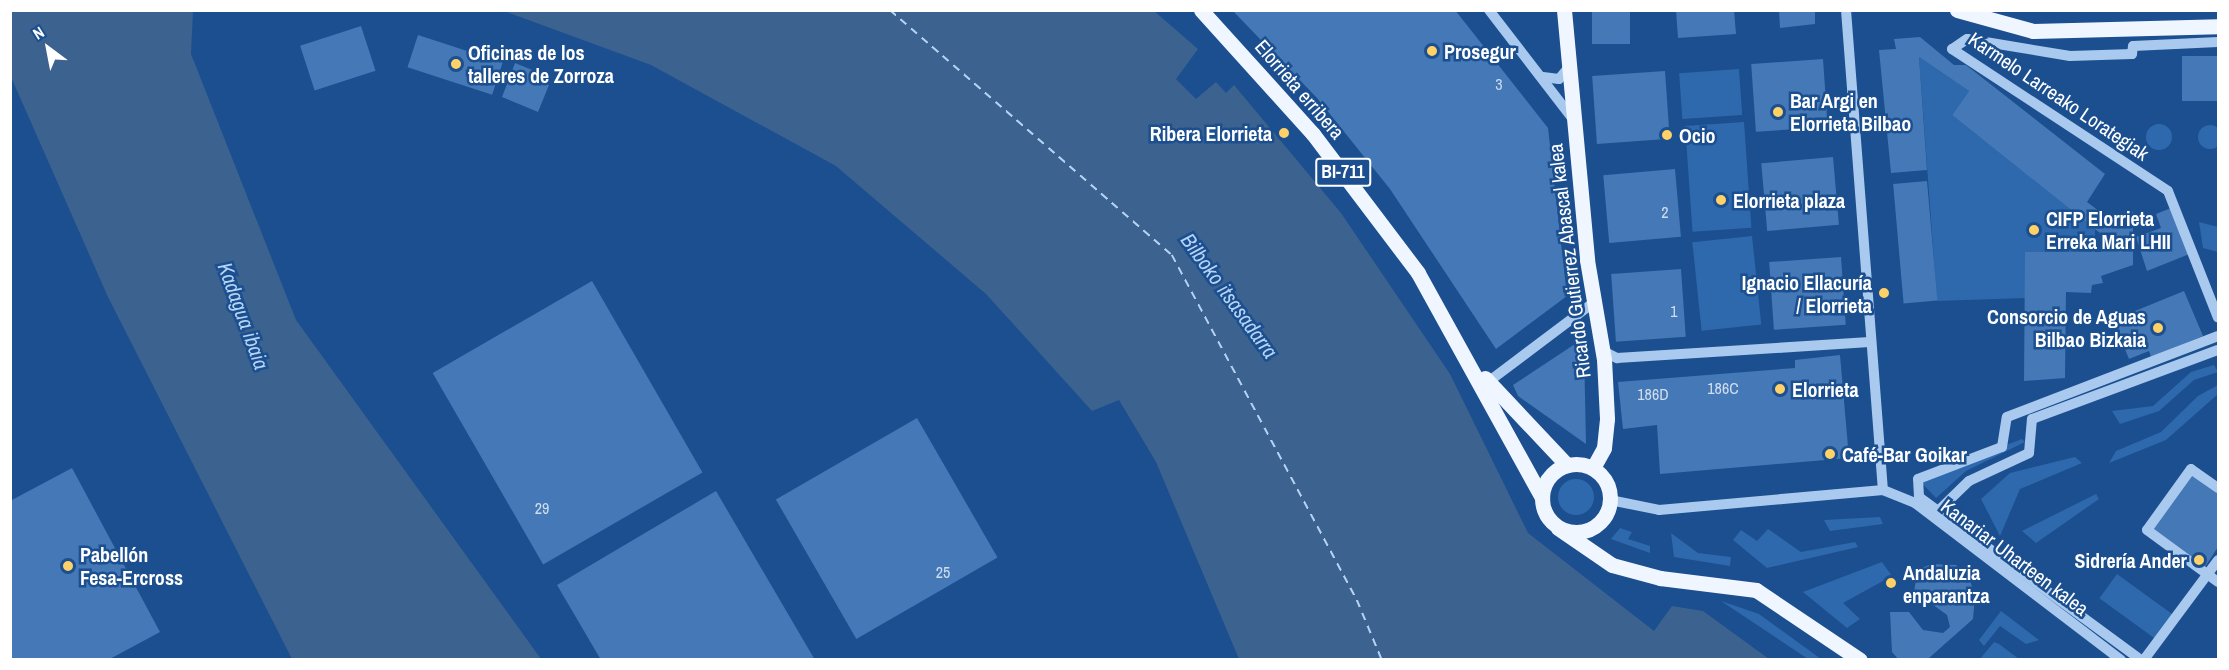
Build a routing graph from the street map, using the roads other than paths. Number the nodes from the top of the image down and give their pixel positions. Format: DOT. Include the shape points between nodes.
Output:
graph roads {
  1 [pos="1201,10"];
  2 [pos="1489,10"];
  3 [pos="1564,10"];
  4 [pos="1846,10"];
  5 [pos="1958,10"];
  6 [pos="2218,27"];
  7 [pos="2218,42"];
  8 [pos="1569,67"];
  9 [pos="1543,77"];
  10 [pos="1574,121"];
  11 [pos="1593,303"];
  12 [pos="2218,318"];
  13 [pos="2218,336"];
  14 [pos="1869,342"];
  15 [pos="1464,349"];
  16 [pos="2218,350"];
  17 [pos="1603,351"];
  18 [pos="1488,382"];
  19 [pos="1567,465"];
  20 [pos="1593,468"];
  21 [pos="2218,488"];
  22 [pos="1884,490"];
  23 [pos="1542,498"];
  24 [pos="1610,500"];
  25 [pos="1940,509"];
  26 [pos="1558,528"];
  27 [pos="2218,560"];
  28 [pos="2208,574"];
  29 [pos="2218,582"];
  30 [pos="2144,658"];
  31 [pos="1860,660"];
  32 [pos="2121,660"];
  1 -- 15 [label="main road, Elorrieta erribera / BI-711" via="1270,84 1356,189 1418,273"];
  2 -- 9 [label="street"];
  3 -- 8 [label="main road, Ricardo Gutierrez Abascal kalea"];
  4 -- 14 [label="street"];
  5 -- 6 [label="main road" via="2032,31"];
  7 -- 12 [label="street, Karmelo Larreako Lorategiak" via="2133,46 2132,54 2070,56 1967,39 1952,49 2168,191"];
  8 -- 9 [label="street" via="1559,79"];
  8 -- 10 [label="main road, Ricardo Gutierrez Abascal kalea"];
  9 -- 10 [label="street"];
  10 -- 11 [label="main road, Ricardo Gutierrez Abascal kalea"];
  11 -- 17 [label="main road, Ricardo Gutierrez Abascal kalea"];
  11 -- 18 [label="street"];
  13 -- 30 [label="street" via="2007,417 2002,447 1918,479 1920,497"];
  14 -- 17 [label="street" via="1617,358"];
  14 -- 22 [label="street"];
  15 -- 18 [label="main road, BI-711"];
  15 -- 23 [label="main road, BI-711"];
  16 -- 25 [label="street" via="2032,419 2029,453 1970,481"];
  17 -- 20 [label="main road, Ricardo Gutierrez Abascal kalea" via="1607,419 1604,448"];
  18 -- 19 [label="main road, BI-711"];
  19 -- 20 [label="main road"];
  19 -- 23 [label="main road" via="1549,477"];
  20 -- 24 [label="main road" via="1606,482"];
  21 -- 28 [label="street" via="2191,469 2147,530"];
  22 -- 24 [label="street" via="1659,510"];
  22 -- 32 [label="street, Kanariar Uharteen kalea" via="1915,503"];
  23 -- 26 [label="main road" via="1543,510"];
  24 -- 26 [label="main road" via="1592,529"];
  26 -- 31 [label="main road" via="1612,565 1660,578 1756,590"];
  27 -- 28 [label="street"];
  28 -- 29 [label="street"];
  28 -- 30 [label="street"];
}
